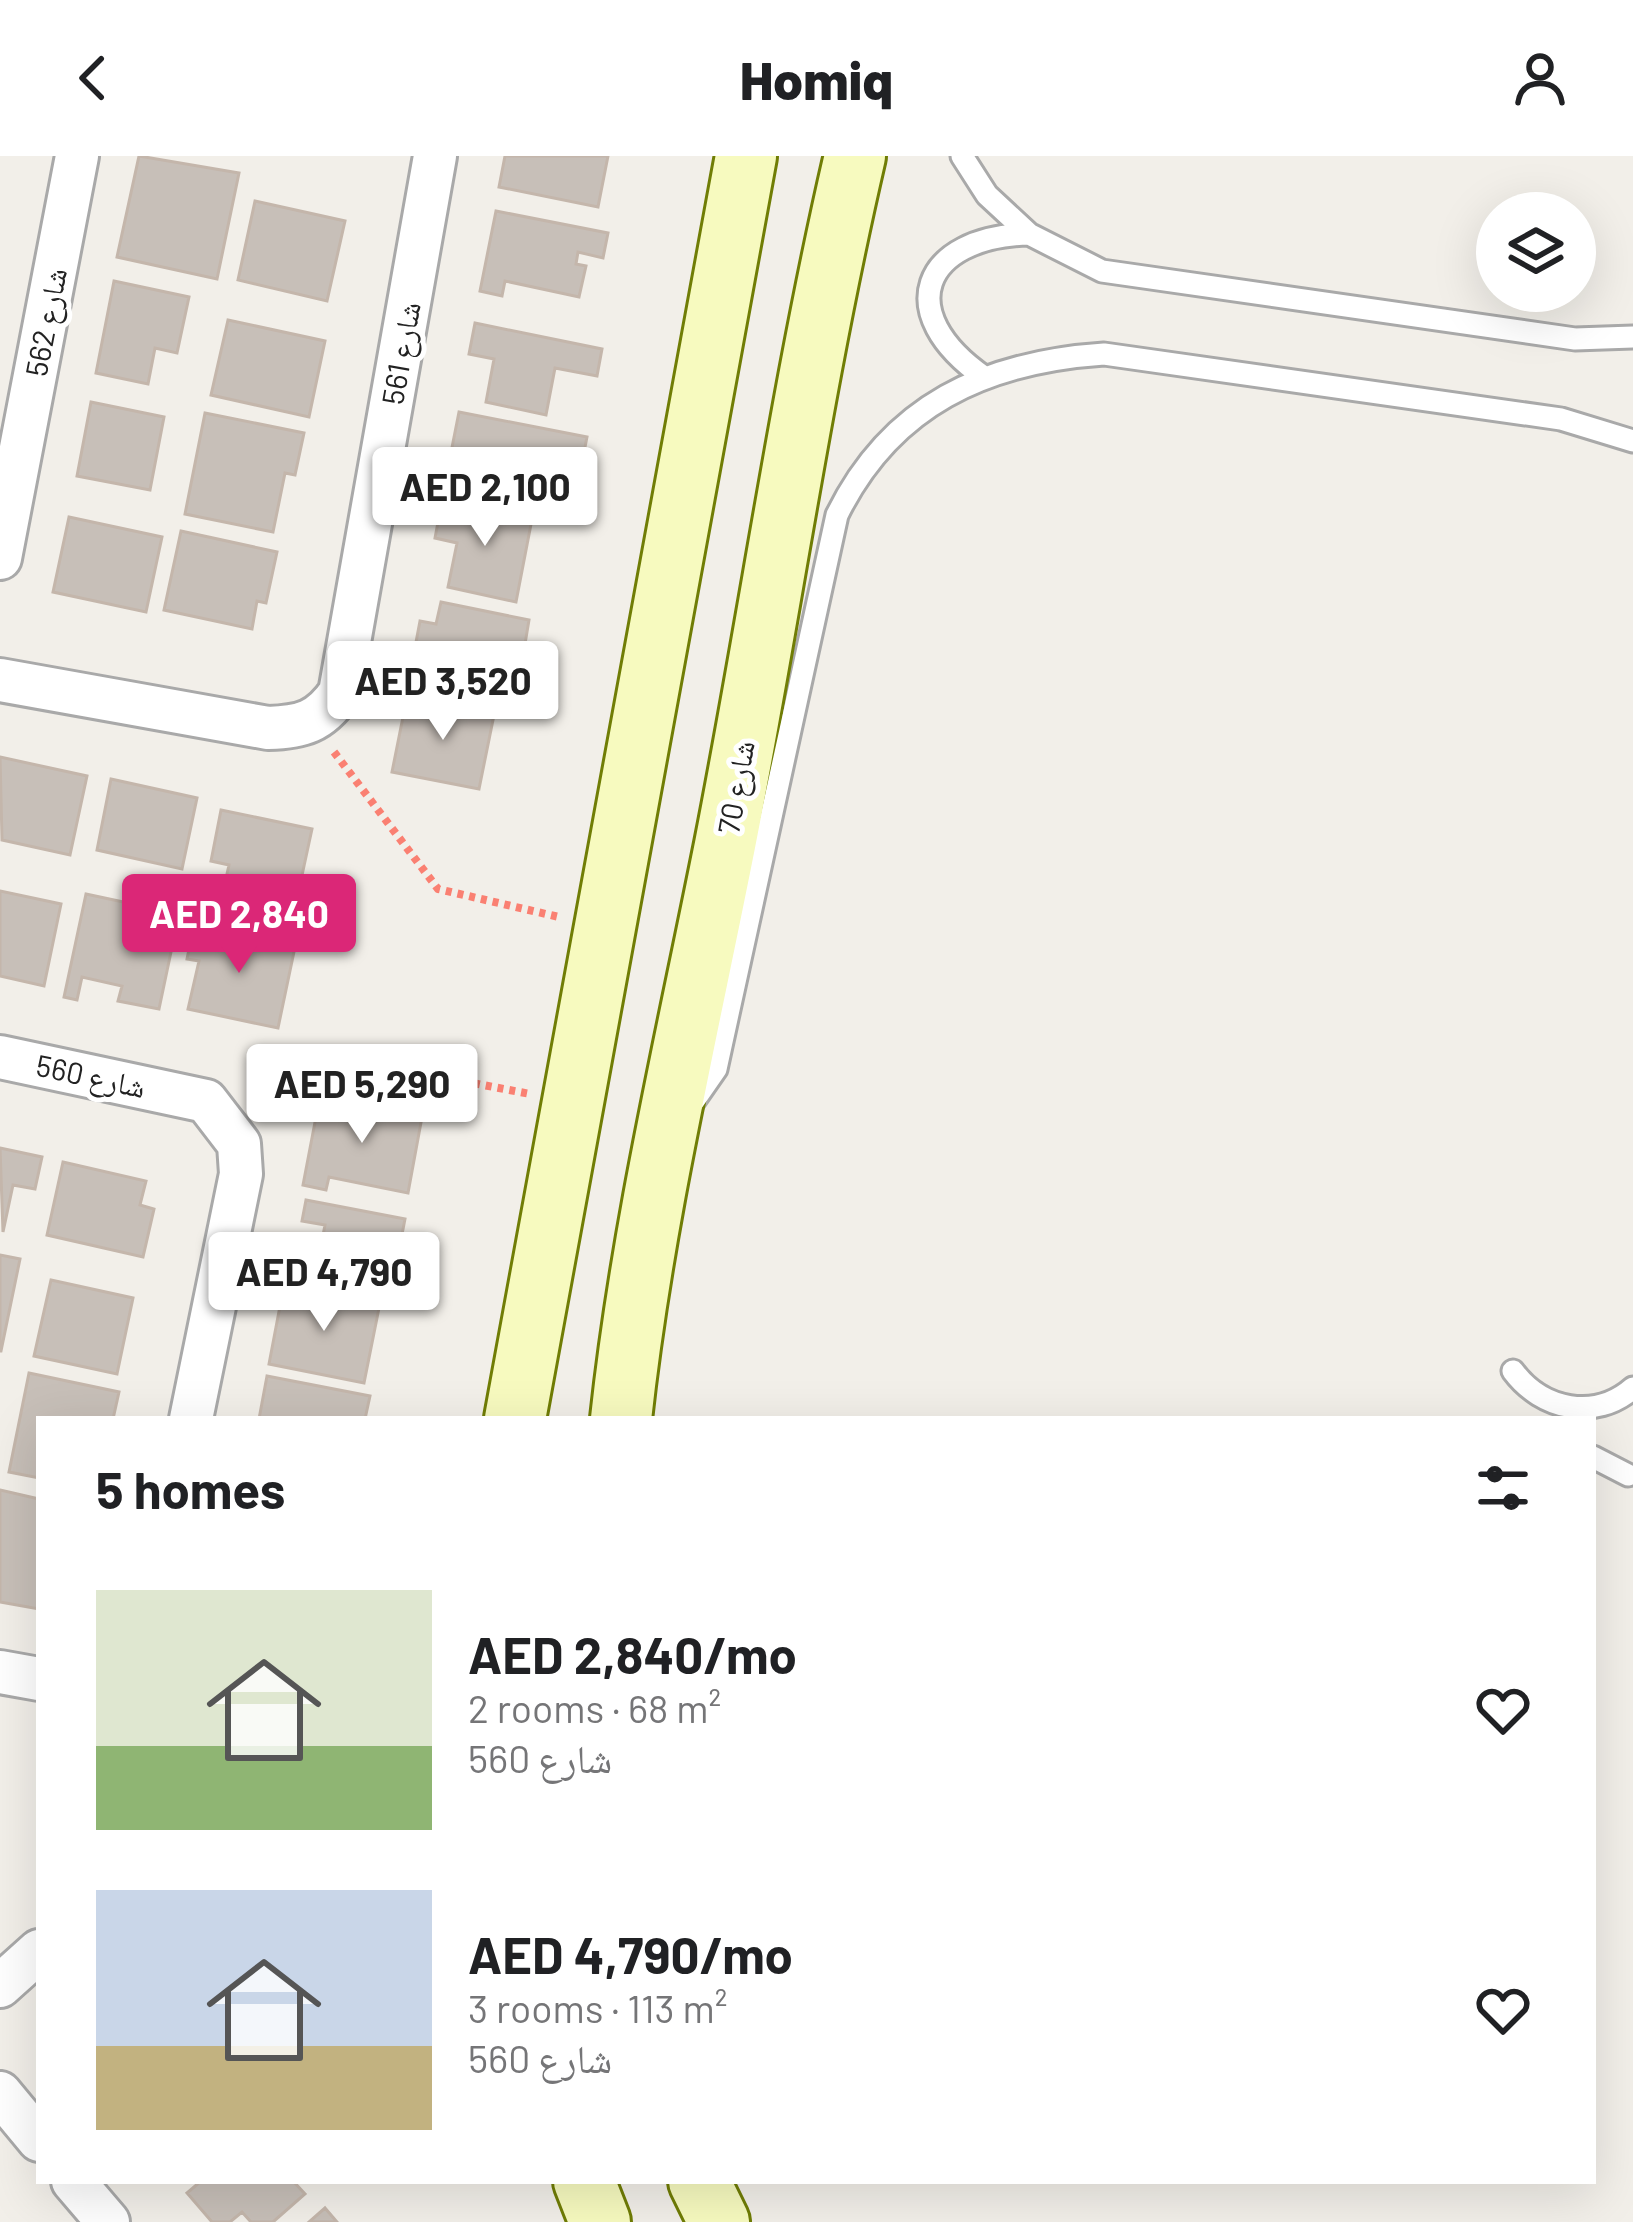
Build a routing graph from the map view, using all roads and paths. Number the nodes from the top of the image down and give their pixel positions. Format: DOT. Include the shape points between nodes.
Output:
graph roads {
  1 [pos="77,156"];
  2 [pos="435,156"];
  3 [pos="746,156"];
  4 [pos="855,156"];
  5 [pos="962,156"];
  6 [pos="1029,233"];
  7 [pos="1633,337"];
  8 [pos="984,377"];
  9 [pos="1633,441"];
  10 [pos="0,558"];
  11 [pos="0,680"];
  12 [pos="312,723"];
  13 [pos="602,926"];
  14 [pos="0,1057"];
  15 [pos="572,1102"];
  16 [pos="225,1120"];
  17 [pos="663,1145"];
  18 [pos="1513,1371"];
  19 [pos="1633,1388"];
  20 [pos="192,1416"];
  21 [pos="516,1416"];
  22 [pos="621,1416"];
  23 [pos="1596,1459"];
  24 [pos="1628,1475"];
  25 [pos="0,1672"];
  26 [pos="36,1678"];
  27 [pos="36,1954"];
  28 [pos="0,1986"];
  29 [pos="0,2093"];
  30 [pos="36,2136"];
  31 [pos="76,2184"];
  32 [pos="585,2184"];
  33 [pos="700,2184"];
  34 [pos="108,2222"];
  35 [pos="600,2222"];
  36 [pos="718,2222"];
  1 -- 10 [label="street, شارع 562"];
  2 -- 12 [label="street, شارع 561" via="340,693"];
  3 -- 13 [label="main road"];
  4 -- 17 [label="main road, شارع 70"];
  5 -- 6 [label="lane" via="987,194"];
  6 -- 7 [label="lane" via="1102,271 1575,339"];
  6 -- 8 [label="lane" via="992,235 936,267 928,301 940,336"];
  8 -- 9 [label="lane" via="1104,354 1561,419"];
  8 -- 17 [label="lane" via="950,392 861,466 837,515 716,1070"];
  11 -- 12 [label="street" via="268,728"];
  12 -- 13 [label="path" via="438,889"];
  13 -- 15 [label="main road"];
  14 -- 16 [label="street, شارع 560" via="206,1101"];
  15 -- 16 [label="path" via="352,1060"];
  15 -- 21 [label="main road"];
  16 -- 20 [label="street" via="241,1174"];
  17 -- 22 [label="main road, شارع 70" via="637,1273"];
  18 -- 19 [label="lane" via="1553,1404 1588,1409"];
  23 -- 24 [label="lane"];
  25 -- 26 [label="street"];
  27 -- 28 [label="street"];
  29 -- 30 [label="street"];
  31 -- 34 [label="street"];
  32 -- 35 [label="main road"];
  33 -- 36 [label="main road"];
}
